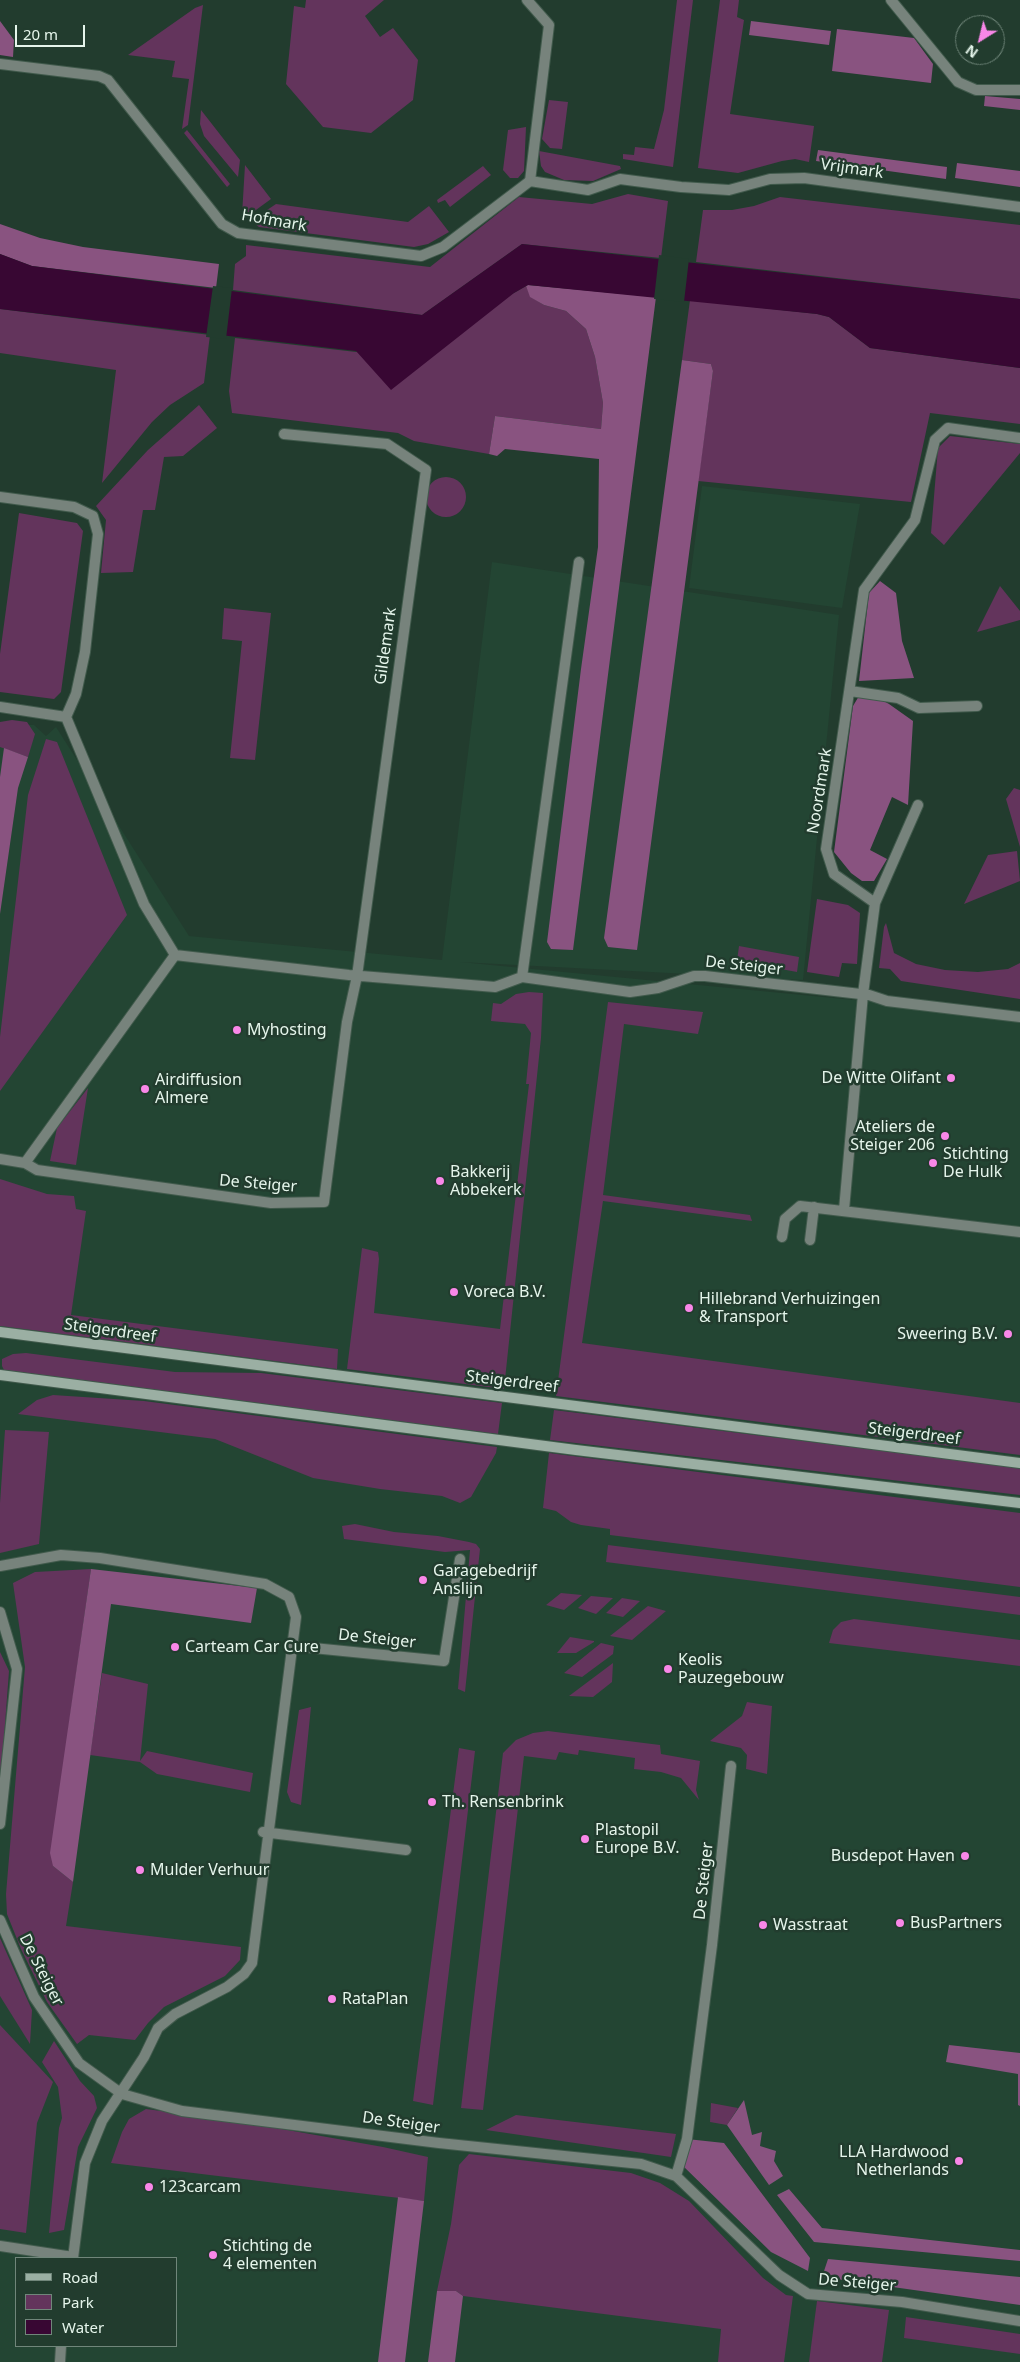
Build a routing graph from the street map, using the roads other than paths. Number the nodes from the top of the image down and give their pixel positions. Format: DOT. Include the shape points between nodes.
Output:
graph roads {
  1 [pos="528,0"];
  2 [pos="890,0"];
  3 [pos="0,64"];
  4 [pos="1020,90"];
  5 [pos="530,181"];
  6 [pos="1020,207"];
  7 [pos="284,434"];
  8 [pos="1020,438"];
  9 [pos="0,497"];
  10 [pos="579,562"];
  11 [pos="850,691"];
  12 [pos="977,706"];
  13 [pos="0,707"];
  14 [pos="66,717"];
  15 [pos="918,805"];
  16 [pos="875,904"];
  17 [pos="175,955"];
  18 [pos="358,976"];
  19 [pos="522,977"];
  20 [pos="862,994"];
  21 [pos="1020,1017"];
  22 [pos="0,1159"];
  23 [pos="25,1163"];
  24 [pos="814,1207"];
  25 [pos="844,1210"];
  26 [pos="1020,1232"];
  27 [pos="782,1237"];
  28 [pos="810,1240"];
  29 [pos="0,1332"];
  30 [pos="0,1375"];
  31 [pos="1020,1463"];
  32 [pos="1020,1503"];
  33 [pos="460,1559"];
  34 [pos="0,1566"];
  35 [pos="0,1612"];
  36 [pos="293,1646"];
  37 [pos="731,1766"];
  38 [pos="0,1824"];
  39 [pos="265,1833"];
  40 [pos="406,1850"];
  41 [pos="0,1920"];
  42 [pos="122,2094"];
  43 [pos="676,2176"];
  44 [pos="0,2246"];
  45 [pos="73,2257"];
  46 [pos="1020,2321"];
  47 [pos="61,2347"];
  48 [pos="60,2362"];
  1 -- 5 [label="street" via="549,26"];
  2 -- 4 [label="street" via="958,82 976,90"];
  3 -- 5 [label="street, Hofmark" via="99,76 108,80 222,224 238,233 421,256 443,247"];
  5 -- 6 [label="street, Vrijmark" via="588,190 620,179 729,190 770,179 804,178"];
  7 -- 18 [label="street, Gildemark" via="387,444 426,470"];
  8 -- 11 [label="street, Noordmark" via="948,428 935,440 915,520 864,590"];
  9 -- 14 [label="street" via="74,507 93,516 98,534 85,652 76,694"];
  10 -- 19 [label="street"];
  11 -- 12 [label="street" via="898,698 919,708"];
  11 -- 16 [label="street, Noordmark" via="826,849 834,874"];
  13 -- 14 [label="street"];
  14 -- 17 [label="street" via="144,904"];
  15 -- 16 [label="street"];
  16 -- 20 [label="street"];
  17 -- 18 [label="street, De Steiger"];
  17 -- 23 [label="street"];
  18 -- 19 [label="street, De Steiger" via="495,987"];
  18 -- 23 [label="street, De Steiger" via="346,1022 324,1202 271,1203 37,1170"];
  19 -- 20 [label="street, De Steiger" via="630,992 704,976"];
  20 -- 21 [label="street, De Steiger" via="887,1001"];
  20 -- 25 [label="street"];
  22 -- 23 [label="street, De Steiger"];
  24 -- 25 [label="street"];
  24 -- 27 [label="street" via="800,1206 785,1220"];
  24 -- 28 [label="street"];
  25 -- 26 [label="street"];
  29 -- 31 [label="main road, Steigerdreef"];
  30 -- 32 [label="main road" via="576,1450"];
  33 -- 36 [label="street, De Steiger" via="444,1662"];
  34 -- 36 [label="street" via="61,1555 266,1584 289,1598 296,1617"];
  35 -- 38 [label="street" via="18,1669"];
  36 -- 39 [label="street"];
  37 -- 43 [label="street, De Steiger" via="687,2139"];
  39 -- 40 [label="street"];
  39 -- 42 [label="street" via="252,1963 227,1987 175,2014 158,2028"];
  41 -- 42 [label="street, De Steiger" via="34,1997 79,2064"];
  42 -- 43 [label="street, De Steiger" via="182,2111 439,2144 642,2164"];
  42 -- 45 [label="street" via="102,2121 85,2163"];
  43 -- 46 [label="street, De Steiger" via="779,2275 808,2294 902,2302"];
  44 -- 45 [label="street"];
  47 -- 48 [label="street"];
}
